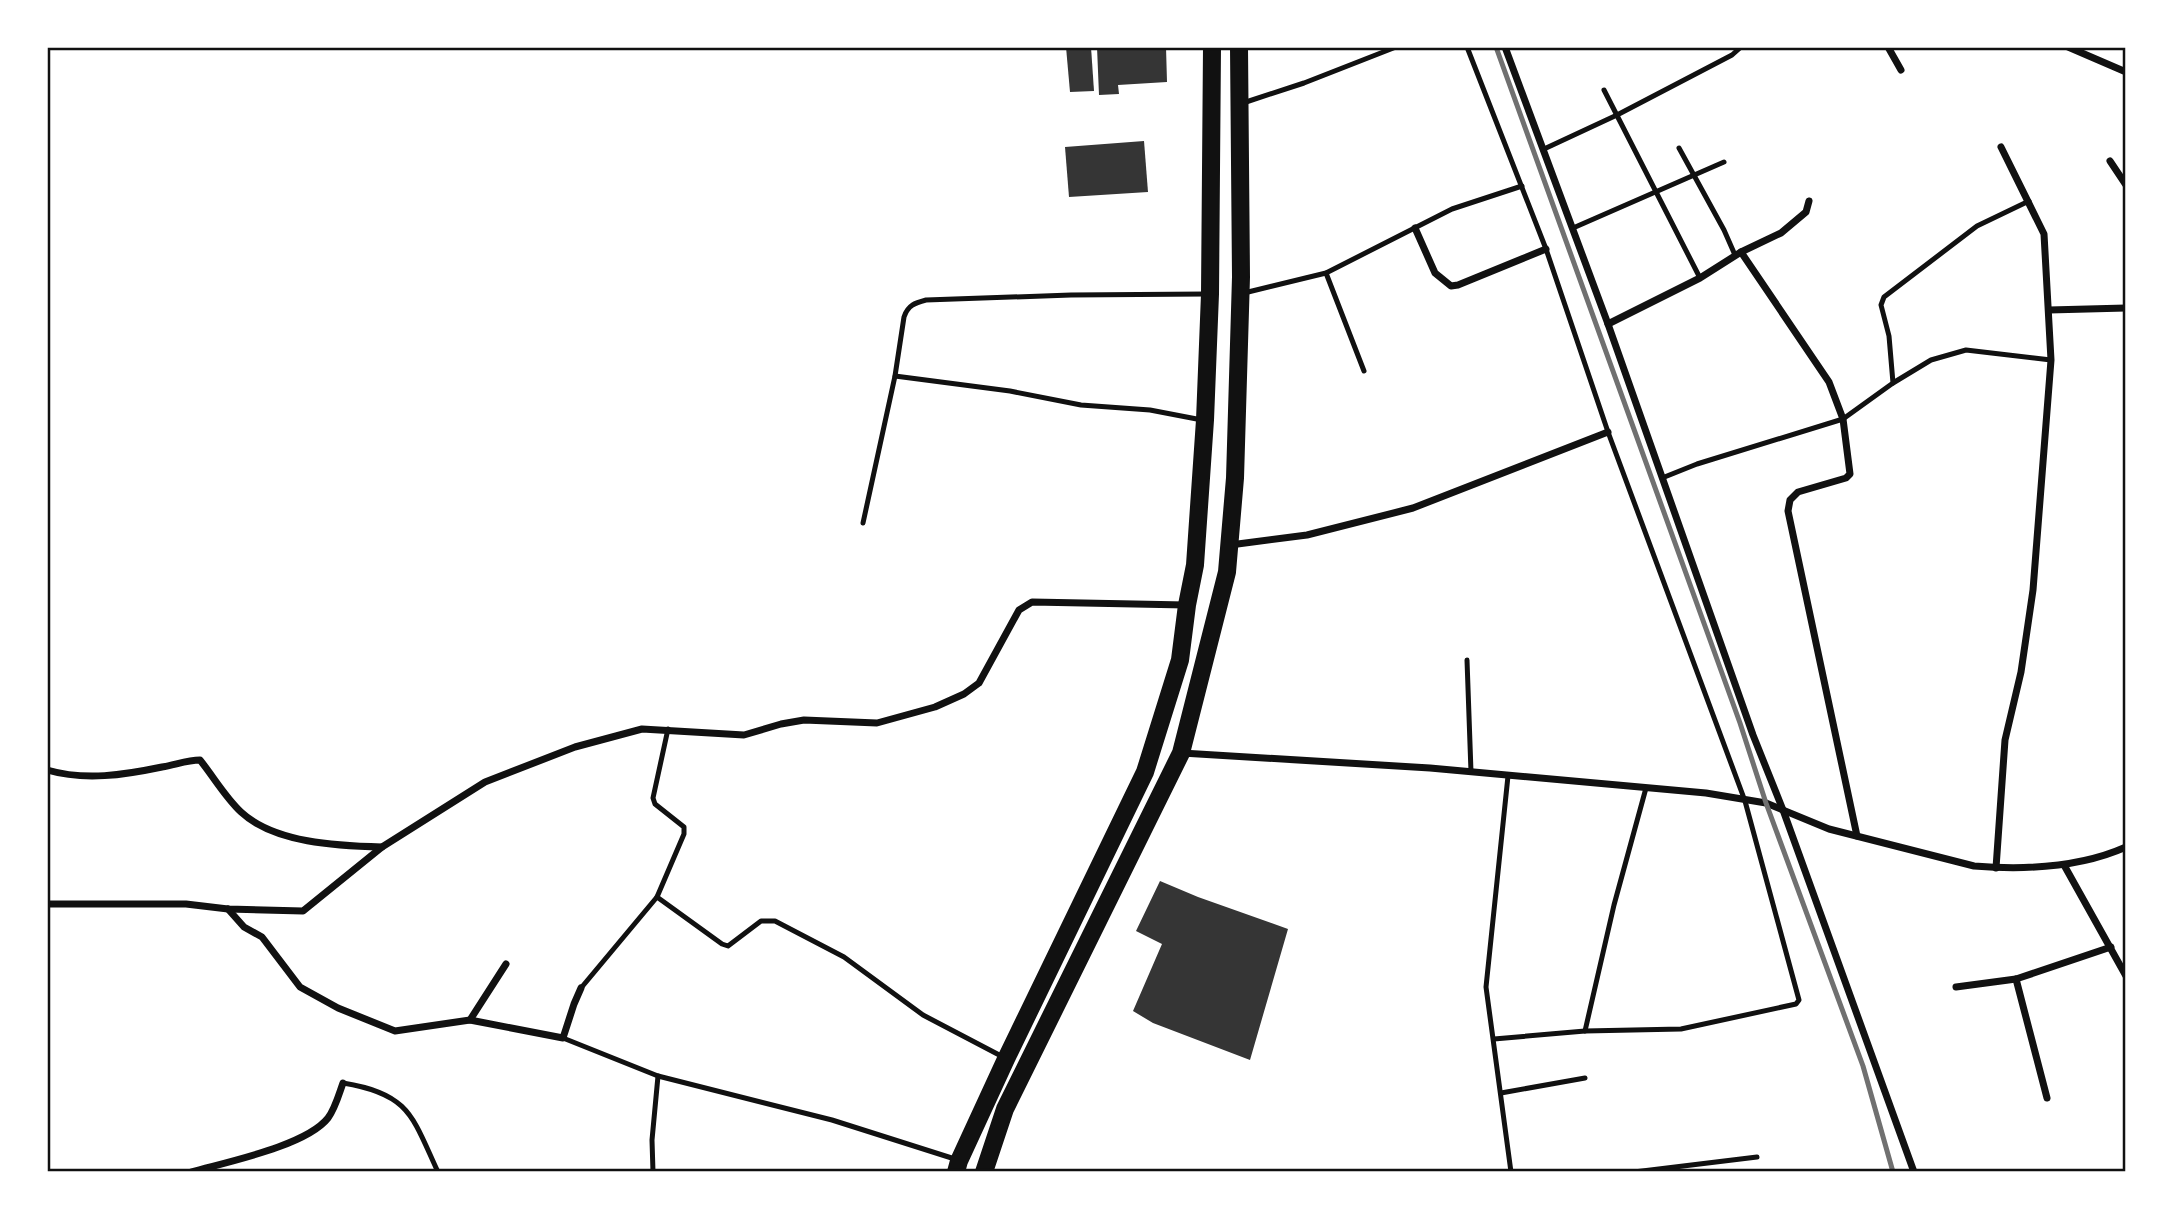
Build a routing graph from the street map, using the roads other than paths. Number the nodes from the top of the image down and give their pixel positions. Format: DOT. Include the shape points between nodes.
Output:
graph roads {
  1 [pos="1212,47"];
  2 [pos="1239,47"];
  3 [pos="1396,47"];
  4 [pos="1467,47"];
  5 [pos="1505,47"];
  6 [pos="1741,47"];
  7 [pos="1888,47"];
  8 [pos="2068,47"];
  9 [pos="1901,71"];
  10 [pos="2126,72"];
  11 [pos="1604,90"];
  12 [pos="1240,104"];
  13 [pos="1617,115"];
  14 [pos="2001,147"];
  15 [pos="1679,148"];
  16 [pos="1544,149"];
  17 [pos="2110,161"];
  18 [pos="1724,162"];
  19 [pos="1694,175"];
  20 [pos="2126,185"];
  21 [pos="1522,186"];
  22 [pos="1656,192"];
  23 [pos="1809,201"];
  24 [pos="2029,201"];
  25 [pos="1415,228"];
  26 [pos="1573,228"];
  27 [pos="1546,249"];
  28 [pos="1738,254"];
  29 [pos="1326,274"];
  30 [pos="1700,278"];
  31 [pos="1210,294"];
  32 [pos="1241,294"];
  33 [pos="2126,308"];
  34 [pos="2049,310"];
  35 [pos="1608,324"];
  36 [pos="2051,360"];
  37 [pos="1364,371"];
  38 [pos="895,376"];
  39 [pos="1893,383"];
  40 [pos="1843,419"];
  41 [pos="1205,420"];
  42 [pos="1608,432"];
  43 [pos="1662,478"];
  44 [pos="863,523"];
  45 [pos="1229,545"];
  46 [pos="1187,606"];
  47 [pos="1467,660"];
  48 [pos="667,729"];
  49 [pos="1181,753"];
  50 [pos="47,770"];
  51 [pos="1471,772"];
  52 [pos="1508,776"];
  53 [pos="1646,788"];
  54 [pos="1745,801"];
  55 [pos="1783,810"];
  56 [pos="1857,836"];
  57 [pos="382,847"];
  58 [pos="2126,848"];
  59 [pos="2064,865"];
  60 [pos="1996,868"];
  61 [pos="657,898"];
  62 [pos="47,904"];
  63 [pos="228,909"];
  64 [pos="1068,931"];
  65 [pos="1087,942"];
  66 [pos="2111,947"];
  67 [pos="506,964"];
  68 [pos="2126,976"];
  69 [pos="2016,979"];
  70 [pos="1956,986"];
  71 [pos="581,988"];
  72 [pos="470,1020"];
  73 [pos="1585,1031"];
  74 [pos="563,1038"];
  75 [pos="1493,1039"];
  76 [pos="1006,1059"];
  77 [pos="658,1076"];
  78 [pos="1585,1077"];
  79 [pos="343,1083"];
  80 [pos="1501,1093"];
  81 [pos="2047,1098"];
  82 [pos="1757,1157"];
  83 [pos="958,1166"];
  84 [pos="191,1172"];
  85 [pos="438,1172"];
  86 [pos="653,1172"];
  87 [pos="984,1172"];
  88 [pos="1511,1172"];
  89 [pos="1634,1172"];
  90 [pos="1913,1172"];
  1 -- 31 [label="highway"];
  2 -- 12 [label="highway"];
  3 -- 12 [label="lane"];
  4 -- 21 [label="lane"];
  5 -- 16 [label="street"];
  6 -- 13 [label="lane"];
  7 -- 9 [label="street"];
  8 -- 10 [label="street"];
  11 -- 13 [label="lane"];
  12 -- 32 [label="highway"];
  13 -- 16 [label="lane"];
  13 -- 22 [label="lane"];
  14 -- 24 [label="street"];
  15 -- 19 [label="lane"];
  16 -- 26 [label="street"];
  17 -- 20 [label="street"];
  18 -- 19 [label="lane"];
  19 -- 22 [label="lane"];
  19 -- 28 [label="lane"];
  21 -- 25 [label="lane" via="1452,209"];
  21 -- 27 [label="lane"];
  22 -- 26 [label="lane"];
  22 -- 30 [label="lane"];
  23 -- 28 [label="street" via="1796,222"];
  24 -- 34 [label="street" via="2046,243"];
  24 -- 39 [label="lane" via="1977,226 1884,297 1881,305"];
  25 -- 27 [label="street" via="1435,273 1451,286"];
  25 -- 29 [label="lane"];
  26 -- 35 [label="street"];
  27 -- 42 [label="lane"];
  28 -- 30 [label="street"];
  28 -- 40 [label="street" via="1829,382"];
  29 -- 32 [label="lane"];
  29 -- 37 [label="lane"];
  30 -- 35 [label="street"];
  31 -- 32 [label="highway"];
  31 -- 38 [label="lane" via="914,303 904,317"];
  31 -- 41 [label="highway"];
  32 -- 45 [label="highway"];
  33 -- 34 [label="street"];
  34 -- 36 [label="street"];
  35 -- 43 [label="street"];
  36 -- 39 [label="lane" via="1966,350 1931,360"];
  36 -- 60 [label="street" via="2033,590 2021,672 2004,740"];
  38 -- 41 [label="lane"];
  38 -- 44 [label="lane"];
  39 -- 40 [label="lane"];
  40 -- 43 [label="lane"];
  40 -- 56 [label="street" via="1850,474 1798,492 1790,499 1788,510"];
  41 -- 46 [label="highway" via="1195,565"];
  42 -- 45 [label="street" via="1413,508 1307,535"];
  42 -- 54 [label="lane"];
  43 -- 55 [label="street"];
  45 -- 49 [label="highway" via="1227,572"];
  46 -- 48 [label="street" via="1032,602 1019,610 979,683 915,714 877,723 804,720 744,735"];
  46 -- 64 [label="highway" via="1180,660 1145,772"];
  47 -- 51 [label="lane"];
  48 -- 57 [label="street" via="628,731 485,782"];
  48 -- 61 [label="lane" via="653,798 684,827 684,834"];
  49 -- 51 [label="street"];
  49 -- 65 [label="highway"];
  50 -- 57 [label="street" via="67,776 123,775 200,760 241,811 271,832 344,846"];
  51 -- 52 [label="street"];
  52 -- 53 [label="street"];
  52 -- 75 [label="lane" via="1486,987"];
  53 -- 54 [label="street"];
  53 -- 73 [label="lane"];
  54 -- 55 [label="street"];
  54 -- 73 [label="lane" via="1797,1002 1681,1030"];
  55 -- 56 [label="street"];
  55 -- 90 [label="street"];
  56 -- 60 [label="street"];
  57 -- 63 [label="street" via="303,911"];
  58 -- 59 [label="street"];
  59 -- 60 [label="street"];
  59 -- 66 [label="street"];
  61 -- 71 [label="lane"];
  61 -- 76 [label="lane" via="728,946 761,921 775,921 844,957 923,1015"];
  62 -- 63 [label="street" via="186,904"];
  63 -- 72 [label="street" via="244,928 262,937 300,987 338,1008 395,1031"];
  64 -- 65 [label="highway"];
  64 -- 76 [label="highway"];
  65 -- 87 [label="highway" via="1005,1109"];
  66 -- 68 [label="street"];
  66 -- 69 [label="street"];
  67 -- 72 [label="street"];
  69 -- 70 [label="street"];
  69 -- 81 [label="street"];
  71 -- 74 [label="street"];
  72 -- 74 [label="street"];
  73 -- 75 [label="lane"];
  74 -- 77 [label="lane"];
  75 -- 80 [label="lane"];
  76 -- 83 [label="highway"];
  77 -- 83 [label="lane" via="832,1120"];
  77 -- 86 [label="lane"];
  78 -- 80 [label="lane"];
  79 -- 84 [label="street" via="329,1117 311,1134"];
  79 -- 85 [label="lane" via="370,1087 400,1103"];
  80 -- 88 [label="lane"];
  82 -- 89 [label="lane"];
}
